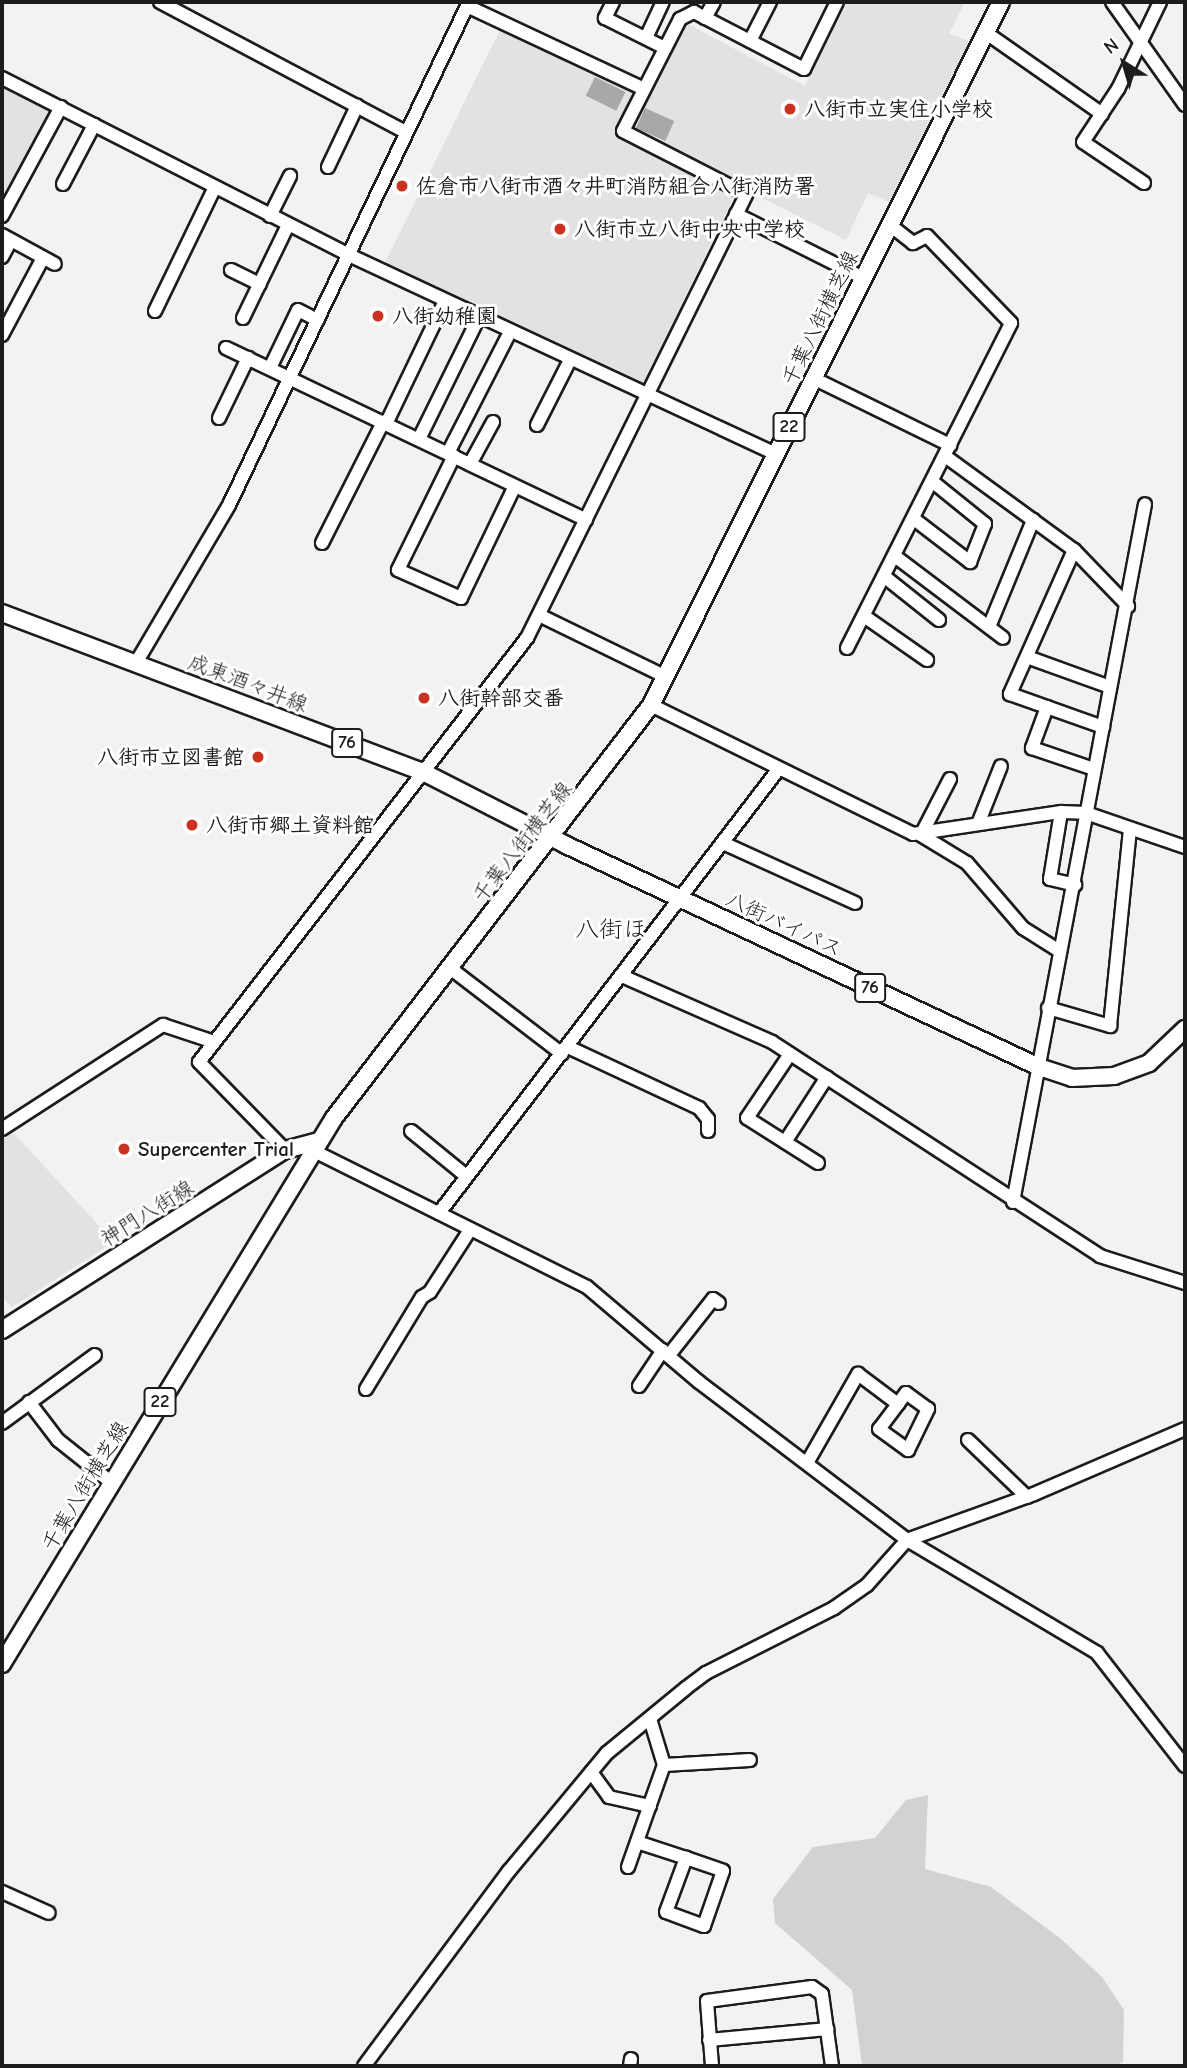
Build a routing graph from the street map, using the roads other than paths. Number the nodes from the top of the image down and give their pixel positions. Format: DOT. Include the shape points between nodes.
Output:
graph roads {
  1 [pos="160,2"];
  2 [pos="613,2"];
  3 [pos="663,2"];
  4 [pos="714,2"];
  5 [pos="770,2"];
  6 [pos="837,2"];
  7 [pos="1001,2"];
  8 [pos="1112,2"];
  9 [pos="1160,2"];
  10 [pos="468,4"];
  11 [pos="179,6"];
  12 [pos="705,18"];
  13 [pos="985,32"];
  14 [pos="646,38"];
  15 [pos="750,41"];
  16 [pos="1141,42"];
  17 [pos="665,48"];
  18 [pos="2,78"];
  19 [pos="644,89"];
  20 [pos="1185,105"];
  21 [pos="357,106"];
  22 [pos="61,107"];
  23 [pos="1102,114"];
  24 [pos="94,125"];
  25 [pos="406,132"];
  26 [pos="328,167"];
  27 [pos="290,176"];
  28 [pos="1143,183"];
  29 [pos="63,184"];
  30 [pos="214,189"];
  31 [pos="736,215"];
  32 [pos="2,216"];
  33 [pos="270,216"];
  34 [pos="889,224"];
  35 [pos="288,225"];
  36 [pos="6,238"];
  37 [pos="349,255"];
  38 [pos="2,257"];
  39 [pos="231,270"];
  40 [pos="863,278"];
  41 [pos="260,284"];
  42 [pos="445,301"];
  43 [pos="155,311"];
  44 [pos="479,317"];
  45 [pos="243,318"];
  46 [pos="318,320"];
  47 [pos="510,332"];
  48 [pos="2,335"];
  49 [pos="226,348"];
  50 [pos="248,358"];
  51 [pos="570,360"];
  52 [pos="270,368"];
  53 [pos="290,378"];
  54 [pos="813,378"];
  55 [pos="647,394"];
  56 [pos="219,418"];
  57 [pos="492,422"];
  58 [pos="384,423"];
  59 [pos="537,425"];
  60 [pos="419,439"];
  61 [pos="947,451"];
  62 [pos="776,454"];
  63 [pos="451,455"];
  64 [pos="470,464"];
  65 [pos="933,482"];
  66 [pos="515,486"];
  67 [pos="1145,504"];
  68 [pos="914,519"];
  69 [pos="586,520"];
  70 [pos="1033,520"];
  71 [pos="322,543"];
  72 [pos="1074,550"];
  73 [pos="896,557"];
  74 [pos="885,577"];
  75 [pos="1128,606"];
  76 [pos="2,613"];
  77 [pos="539,615"];
  78 [pos="864,616"];
  79 [pos="939,620"];
  80 [pos="989,627"];
  81 [pos="1003,638"];
  82 [pos="848,648"];
  83 [pos="1027,656"];
  84 [pos="927,660"];
  85 [pos="136,663"];
  86 [pos="666,677"];
  87 [pos="1110,687"];
  88 [pos="651,705"];
  89 [pos="1047,707"];
  90 [pos="1102,727"];
  91 [pos="1001,766"];
  92 [pos="1094,769"];
  93 [pos="778,770"];
  94 [pos="421,771"];
  95 [pos="950,779"];
  96 [pos="1061,812"];
  97 [pos="1086,813"];
  98 [pos="978,824"];
  99 [pos="1130,830"];
  100 [pos="921,835"];
  101 [pos="552,838"];
  102 [pos="723,842"];
  103 [pos="1185,847"];
  104 [pos="1075,886"];
  105 [pos="680,899"];
  106 [pos="855,903"];
  107 [pos="1058,950"];
  108 [pos="450,968"];
  109 [pos="622,976"];
  110 [pos="1048,1008"];
  111 [pos="1185,1029"];
  112 [pos="214,1042"];
  113 [pos="565,1051"];
  114 [pos="790,1054"];
  115 [pos="1039,1067"];
  116 [pos="827,1077"];
  117 [pos="2,1129"];
  118 [pos="411,1131"];
  119 [pos="708,1131"];
  120 [pos="785,1142"];
  121 [pos="316,1145"];
  122 [pos="285,1150"];
  123 [pos="818,1163"];
  124 [pos="465,1175"];
  125 [pos="1013,1202"];
  126 [pos="439,1213"];
  127 [pos="470,1230"];
  128 [pos="1185,1283"];
  129 [pos="719,1303"];
  130 [pos="2,1330"];
  131 [pos="666,1352"];
  132 [pos="95,1355"];
  133 [pos="639,1386"];
  134 [pos="366,1389"];
  135 [pos="29,1402"];
  136 [pos="898,1404"];
  137 [pos="2,1423"];
  138 [pos="1185,1429"];
  139 [pos="968,1440"];
  140 [pos="807,1463"];
  141 [pos="112,1483"];
  142 [pos="1027,1497"];
  143 [pos="907,1540"];
  144 [pos="2,1664"];
  145 [pos="650,1719"];
  146 [pos="750,1760"];
  147 [pos="664,1765"];
  148 [pos="1185,1766"];
  149 [pos="591,1772"];
  150 [pos="650,1807"];
  151 [pos="637,1842"];
  152 [pos="686,1858"];
  153 [pos="628,1867"];
  154 [pos="2,1892"];
  155 [pos="49,1913"];
  156 [pos="827,2029"];
  157 [pos="709,2040"];
  158 [pos="364,2066"];
  159 [pos="712,2066"];
  160 [pos="832,2066"];
  1 -- 11 [label="street"];
  2 -- 14 [label="street" via="605,18"];
  3 -- 14 [label="street"];
  4 -- 12 [label="street"];
  5 -- 15 [label="street"];
  6 -- 15 [label="street" via="804,69"];
  7 -- 13 [label="main road, 千葉八街横芝線 / 22"];
  8 -- 16 [label="street"];
  9 -- 16 [label="street"];
  10 -- 19 [label="street"];
  10 -- 25 [label="street"];
  11 -- 21 [label="street"];
  12 -- 15 [label="street"];
  12 -- 17 [label="street" via="694,12 680,19"];
  13 -- 23 [label="street"];
  13 -- 34 [label="main road, 千葉八街横芝線 / 22"];
  14 -- 17 [label="street"];
  16 -- 20 [label="street"];
  16 -- 23 [label="street"];
  17 -- 19 [label="street"];
  18 -- 22 [label="street"];
  19 -- 31 [label="street" via="623,131 746,194"];
  21 -- 25 [label="street"];
  21 -- 26 [label="street"];
  22 -- 24 [label="street"];
  22 -- 32 [label="street"];
  23 -- 28 [label="street" via="1083,142"];
  24 -- 29 [label="street"];
  24 -- 30 [label="street"];
  25 -- 37 [label="street"];
  27 -- 33 [label="street"];
  30 -- 33 [label="street"];
  30 -- 43 [label="street"];
  31 -- 40 [label="street"];
  31 -- 55 [label="street"];
  33 -- 35 [label="street"];
  34 -- 40 [label="main road, 千葉八街横芝線 / 22"];
  34 -- 61 [label="street" via="913,243 927,236 1011,323"];
  35 -- 37 [label="street"];
  35 -- 41 [label="street"];
  36 -- 38 [label="street"];
  36 -- 48 [label="street" via="49,261"];
  37 -- 42 [label="street"];
  37 -- 46 [label="street"];
  39 -- 41 [label="street"];
  40 -- 54 [label="main road, 千葉八街横芝線 / 22"];
  41 -- 45 [label="street"];
  42 -- 44 [label="street"];
  42 -- 58 [label="street"];
  44 -- 47 [label="street"];
  44 -- 60 [label="street"];
  46 -- 52 [label="street" via="298,310"];
  46 -- 53 [label="street"];
  47 -- 51 [label="street"];
  47 -- 63 [label="street"];
  49 -- 50 [label="street"];
  50 -- 52 [label="street"];
  50 -- 56 [label="street"];
  51 -- 55 [label="street"];
  51 -- 59 [label="street"];
  52 -- 53 [label="street"];
  53 -- 58 [label="street"];
  53 -- 85 [label="street" via="229,505"];
  54 -- 61 [label="street"];
  54 -- 62 [label="main road, 千葉八街横芝線 / 22"];
  55 -- 62 [label="street"];
  55 -- 69 [label="street"];
  57 -- 64 [label="street"];
  58 -- 60 [label="street"];
  58 -- 71 [label="street"];
  60 -- 63 [label="street"];
  61 -- 65 [label="street"];
  61 -- 70 [label="street"];
  62 -- 86 [label="main road, 千葉八街横芝線 / 22"];
  63 -- 64 [label="street"];
  63 -- 66 [label="street" via="398,570 461,598"];
  64 -- 66 [label="street"];
  65 -- 68 [label="street"];
  65 -- 68 [label="street" via="985,524 970,562"];
  66 -- 69 [label="street"];
  67 -- 75 [label="street"];
  68 -- 73 [label="street"];
  69 -- 77 [label="street"];
  70 -- 72 [label="street"];
  70 -- 80 [label="street"];
  72 -- 75 [label="street"];
  72 -- 83 [label="street"];
  73 -- 74 [label="street"];
  73 -- 80 [label="street"];
  74 -- 78 [label="street"];
  74 -- 79 [label="street"];
  75 -- 87 [label="street"];
  76 -- 85 [label="main road, 成東酒々井線 / 76"];
  77 -- 86 [label="street"];
  77 -- 94 [label="street" via="509,664"];
  78 -- 82 [label="street"];
  78 -- 84 [label="street"];
  80 -- 81 [label="street"];
  83 -- 87 [label="street"];
  83 -- 89 [label="street" via="1010,694"];
  85 -- 94 [label="main road, 成東酒々井線 / 76"];
  86 -- 88 [label="main road, 千葉八街横芝線 / 22"];
  87 -- 90 [label="street"];
  88 -- 93 [label="street"];
  88 -- 101 [label="main road, 千葉八街横芝線 / 22"];
  89 -- 90 [label="street"];
  89 -- 92 [label="street" via="1032,748"];
  90 -- 92 [label="street"];
  91 -- 98 [label="street"];
  92 -- 97 [label="street"];
  93 -- 100 [label="street"];
  93 -- 102 [label="street"];
  94 -- 101 [label="main road, 成東酒々井線 / 76"];
  94 -- 112 [label="street"];
  95 -- 100 [label="street"];
  96 -- 97 [label="street"];
  96 -- 98 [label="street"];
  96 -- 104 [label="street" via="1050,879"];
  97 -- 99 [label="street"];
  97 -- 104 [label="street"];
  98 -- 100 [label="street"];
  99 -- 103 [label="street"];
  99 -- 110 [label="street" via="1110,1026"];
  100 -- 107 [label="street" via="967,863 1023,928"];
  101 -- 105 [label="main road, 八街バイパス / 76"];
  101 -- 108 [label="main road, 千葉八街横芝線 / 22"];
  102 -- 105 [label="street"];
  102 -- 106 [label="street"];
  104 -- 107 [label="street"];
  105 -- 109 [label="street"];
  105 -- 115 [label="main road, 八街バイパス / 76"];
  107 -- 110 [label="street"];
  108 -- 113 [label="street"];
  108 -- 121 [label="main road, 千葉八街横芝線 / 22"];
  109 -- 113 [label="street"];
  109 -- 114 [label="street"];
  110 -- 115 [label="street"];
  111 -- 115 [label="main road, 八街バイパス / 76" via="1149,1063 1130,1072 1093,1080"];
  112 -- 117 [label="street" via="163,1025"];
  112 -- 122 [label="street" via="199,1062"];
  113 -- 119 [label="street" via="699,1108 708,1119"];
  113 -- 124 [label="street"];
  114 -- 116 [label="street"];
  114 -- 120 [label="street" via="747,1118"];
  115 -- 125 [label="street"];
  116 -- 120 [label="street"];
  116 -- 125 [label="street"];
  118 -- 124 [label="street"];
  120 -- 123 [label="street"];
  121 -- 122 [label="main road, 神門八街線"];
  121 -- 126 [label="street"];
  121 -- 141 [label="main road, 千葉八街横芝線 / 22"];
  122 -- 130 [label="main road, 神門八街線"];
  124 -- 126 [label="street"];
  125 -- 128 [label="street" via="1100,1256"];
  126 -- 127 [label="street"];
  127 -- 131 [label="street" via="587,1287"];
  127 -- 134 [label="street"];
  129 -- 131 [label="street" via="713,1299"];
  131 -- 133 [label="street"];
  131 -- 140 [label="street"];
  132 -- 135 [label="street"];
  135 -- 137 [label="street"];
  135 -- 141 [label="street" via="58,1440"];
  136 -- 136 [label="street" via="879,1429 908,1450 928,1409 906,1393"];
  136 -- 140 [label="street" via="858,1374"];
  138 -- 142 [label="street"];
  139 -- 142 [label="street"];
  140 -- 143 [label="street"];
  141 -- 144 [label="main road, 千葉八街横芝線 / 22"];
  142 -- 143 [label="street"];
  143 -- 145 [label="street" via="867,1585 834,1608 706,1673"];
  143 -- 148 [label="street" via="1097,1653"];
  145 -- 147 [label="street"];
  145 -- 149 [label="street"];
  146 -- 147 [label="street"];
  147 -- 150 [label="street"];
  149 -- 150 [label="street" via="609,1797"];
  149 -- 158 [label="street" via="509,1871"];
  150 -- 151 [label="street"];
  151 -- 152 [label="street"];
  151 -- 153 [label="street"];
  152 -- 152 [label="street" via="723,1871 704,1926 666,1912"];
  154 -- 155 [label="street"];
  156 -- 157 [label="street"];
  156 -- 157 [label="street" via="822,1994 812,1987 707,2001"];
  156 -- 160 [label="street"];
  157 -- 159 [label="street"];
}
